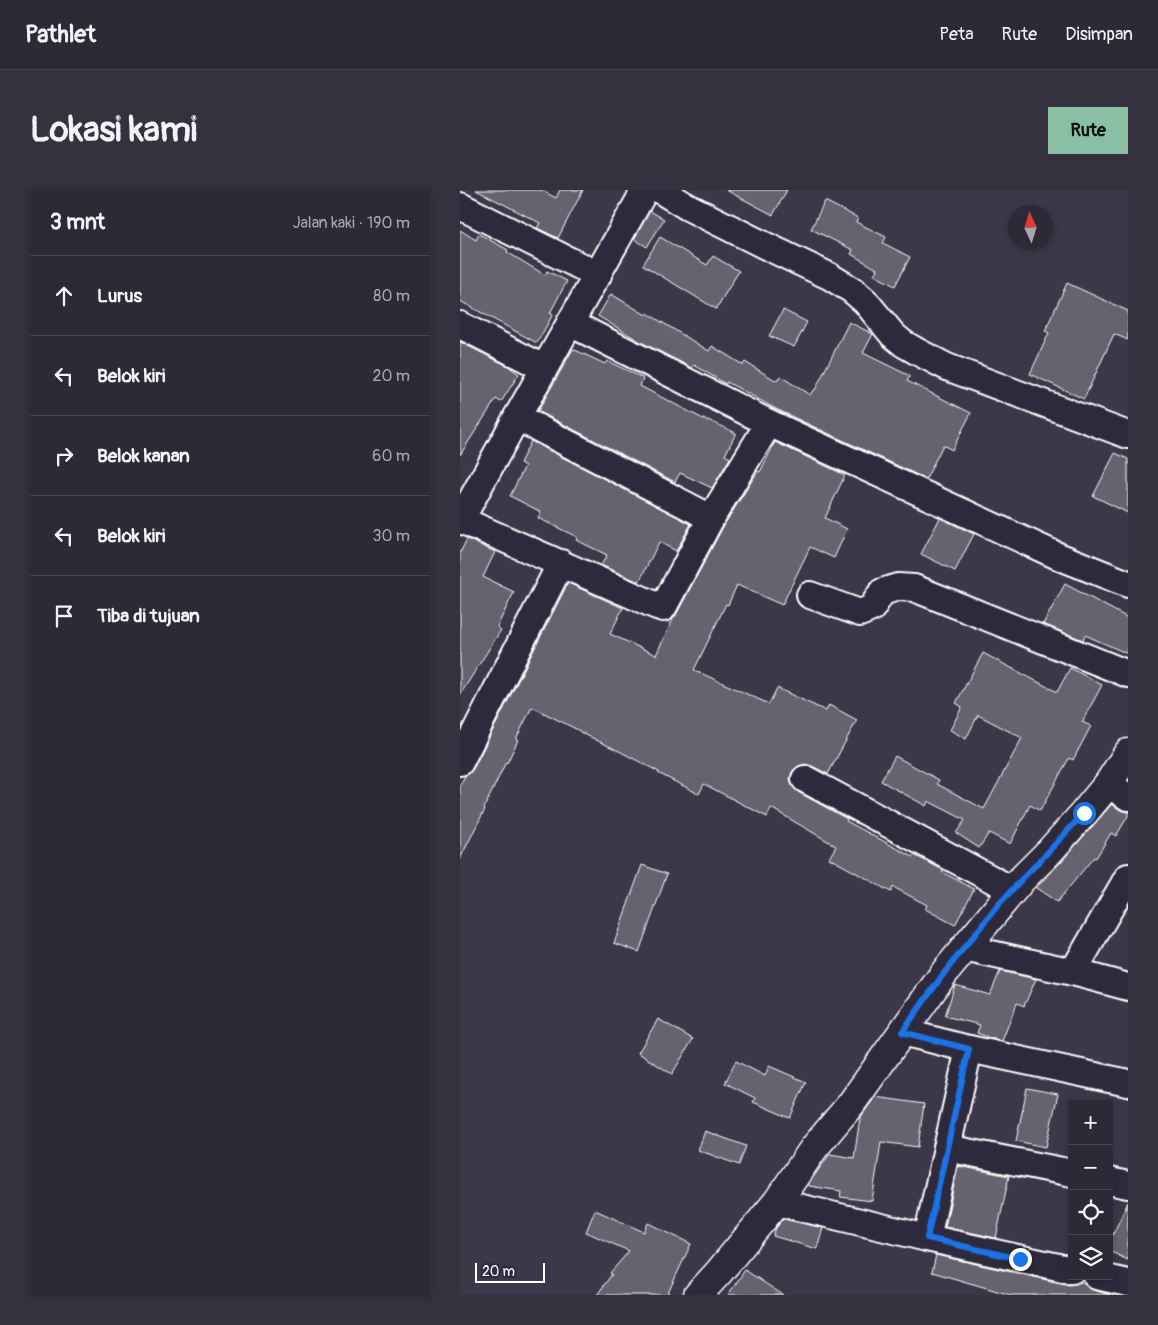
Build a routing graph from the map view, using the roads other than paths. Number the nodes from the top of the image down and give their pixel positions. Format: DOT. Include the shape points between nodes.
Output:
graph roads {
  1 [pos="645,190"];
  2 [pos="660,190"];
  3 [pos="460,206"];
  4 [pos="598,275"];
  5 [pos="570,323"];
  6 [pos="460,325"];
  7 [pos="544,368"];
  8 [pos="517,416"];
  9 [pos="768,423"];
  10 [pos="1128,435"];
  11 [pos="711,518"];
  12 [pos="460,520"];
  13 [pos="561,563"];
  14 [pos="1128,584"];
  15 [pos="810,595"];
  16 [pos="1128,674"];
  17 [pos="1128,753"];
  18 [pos="460,762"];
  19 [pos="805,779"];
  20 [pos="1118,790"];
  21 [pos="1128,878"];
  22 [pos="1012,890"];
  23 [pos="964,948"];
  24 [pos="1073,972"];
  25 [pos="1128,987"];
  26 [pos="902,1032"];
  27 [pos="969,1049"];
  28 [pos="1128,1083"];
  29 [pos="947,1148"];
  30 [pos="1068,1173"];
  31 [pos="1113,1182"];
  32 [pos="1128,1185"];
  33 [pos="777,1202"];
  34 [pos="927,1238"];
  35 [pos="1068,1269"];
  36 [pos="1113,1280"];
  37 [pos="1128,1283"];
  38 [pos="698,1295"];
  1 -- 4 [label="street"];
  2 -- 10 [label="street" via="852,290 893,335 918,352 947,367"];
  3 -- 4 [label="street"];
  4 -- 5 [label="street"];
  5 -- 7 [label="street"];
  5 -- 9 [label="street"];
  6 -- 7 [label="street"];
  7 -- 8 [label="street"];
  8 -- 11 [label="street"];
  8 -- 12 [label="street"];
  9 -- 11 [label="street"];
  9 -- 14 [label="street" via="1058,556"];
  11 -- 13 [label="street" via="663,608"];
  12 -- 13 [label="street"];
  13 -- 18 [label="street"];
  15 -- 16 [label="street" via="860,613 872,608 882,592 898,587 914,588"];
  17 -- 20 [label="street"];
  19 -- 22 [label="street"];
  20 -- 22 [label="street" via="1084,813"];
  21 -- 24 [label="street"];
  22 -- 23 [label="street"];
  23 -- 24 [label="street"];
  23 -- 26 [label="street"];
  24 -- 25 [label="street"];
  26 -- 27 [label="street"];
  26 -- 33 [label="street"];
  27 -- 28 [label="street"];
  27 -- 29 [label="street"];
  29 -- 30 [label="street"];
  29 -- 34 [label="street"];
  31 -- 32 [label="street"];
  33 -- 34 [label="street"];
  33 -- 38 [label="street"];
  34 -- 35 [label="street"];
  36 -- 37 [label="street"];
}
